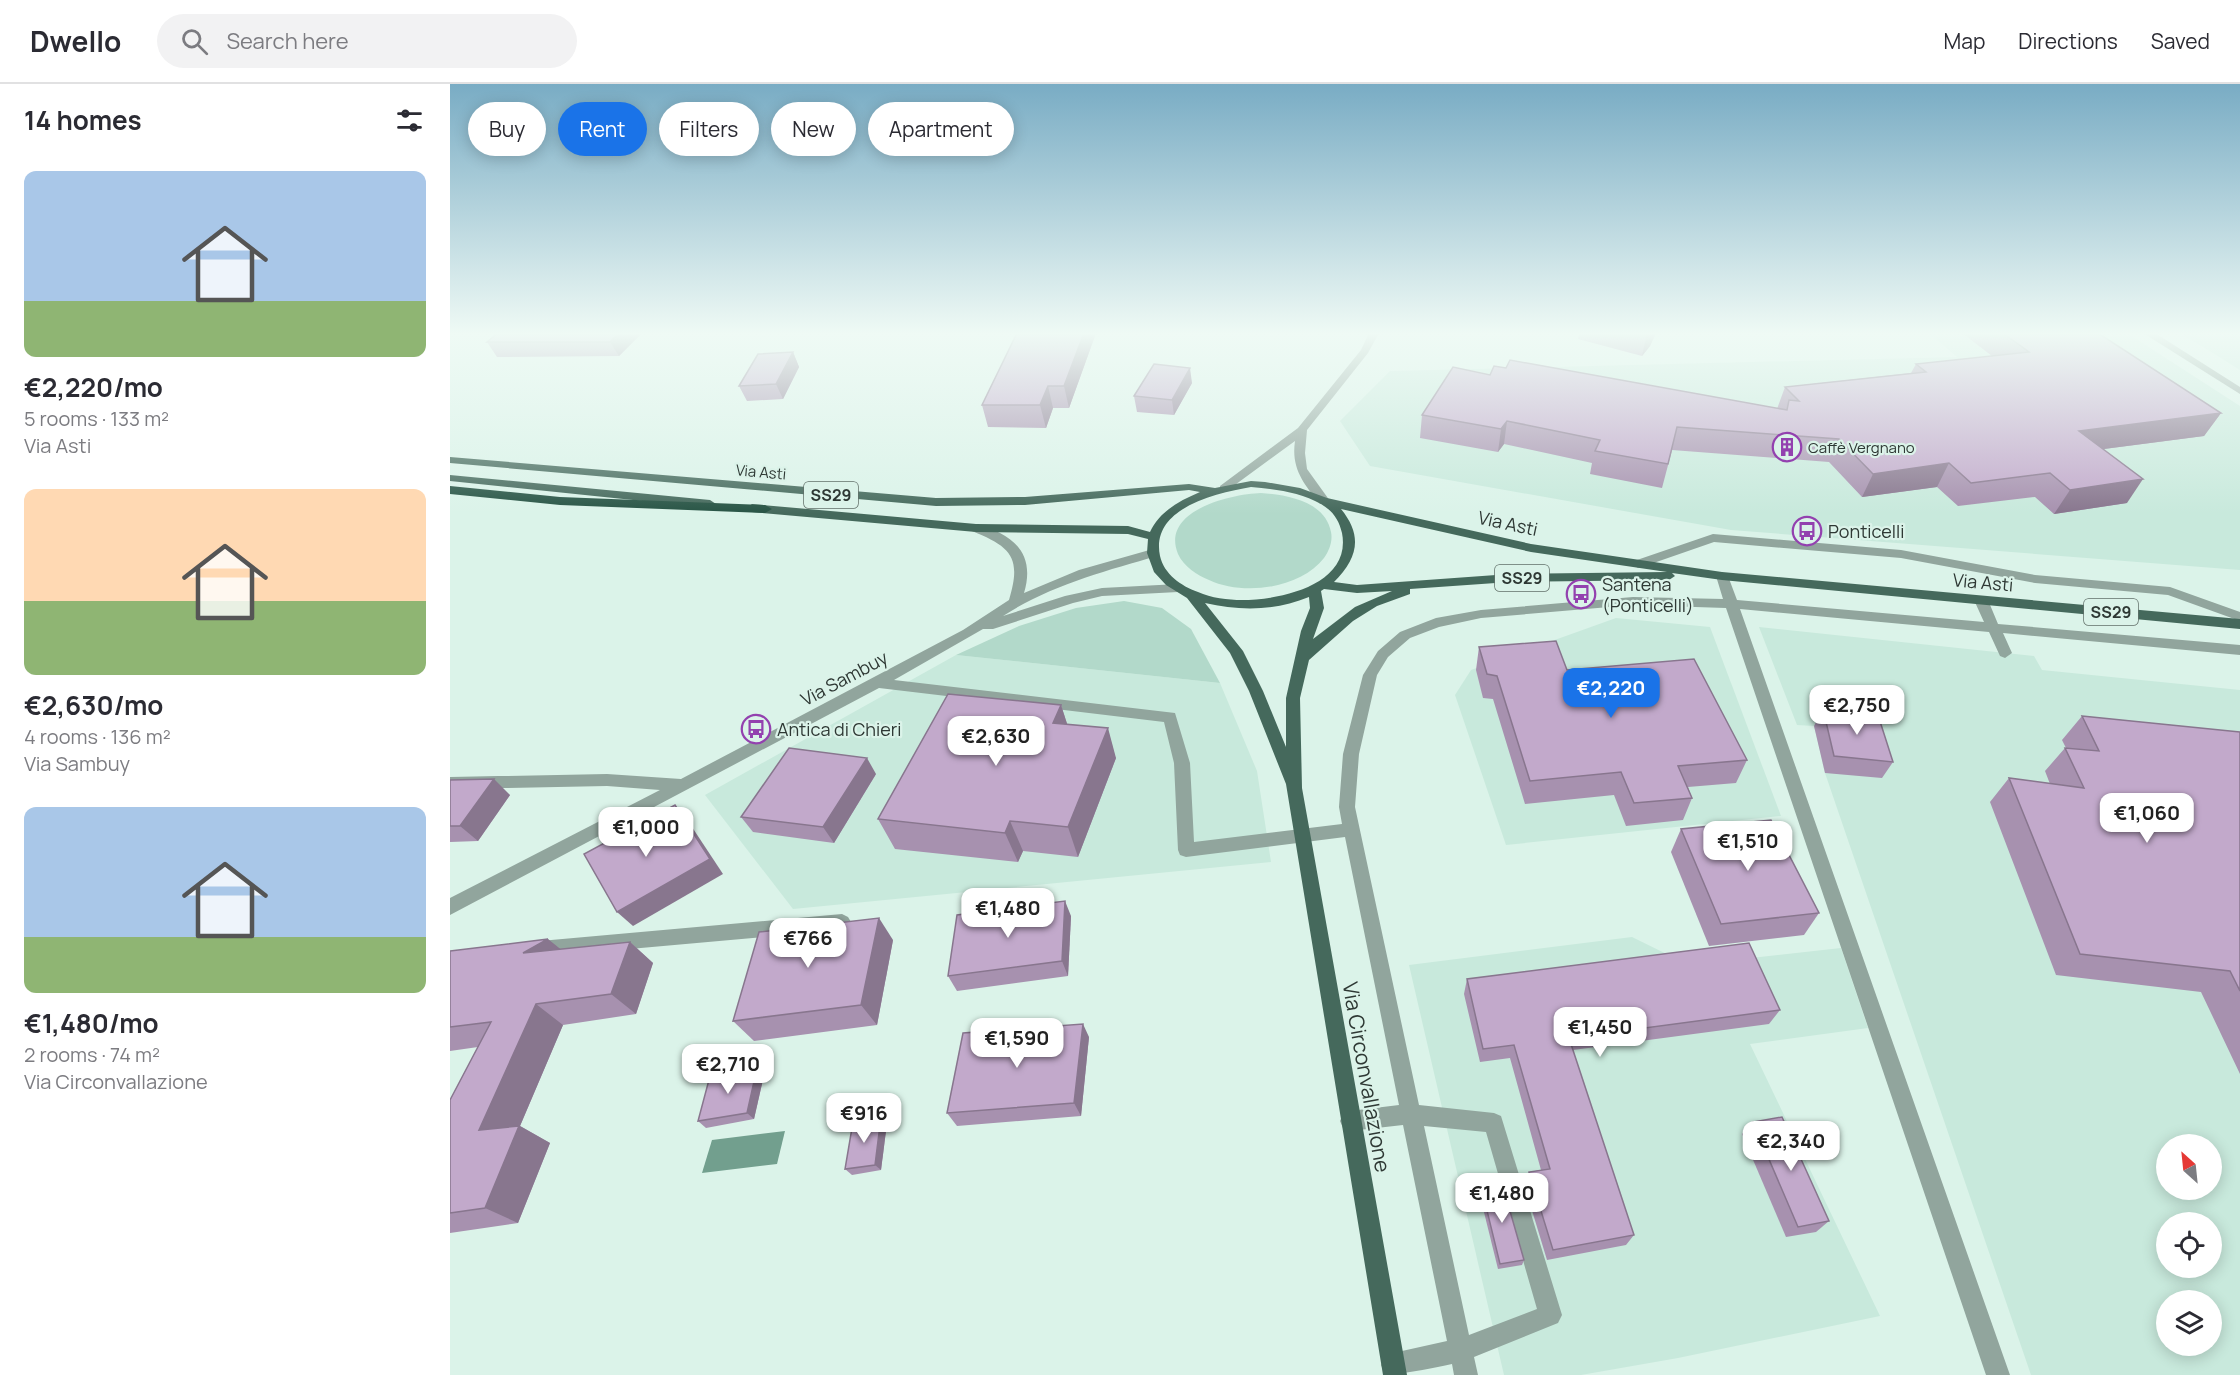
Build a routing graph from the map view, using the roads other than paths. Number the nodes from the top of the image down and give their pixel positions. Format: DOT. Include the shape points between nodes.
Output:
graph roads {
  1 [pos="1331,393"];
  2 [pos="1302,430"];
  3 [pos="450,460"];
  4 [pos="450,478"];
  5 [pos="450,490"];
  6 [pos="1218,490"];
  7 [pos="1324,501"];
  8 [pos="765,509"];
  9 [pos="976,528"];
  10 [pos="1154,537"];
  11 [pos="1153,553"];
  12 [pos="1638,564"];
  13 [pos="1722,576"];
  14 [pos="1433,582"];
  15 [pos="1318,587"];
  16 [pos="1178,588"];
  17 [pos="1192,596"];
  18 [pos="1981,600"];
  19 [pos="1015,602"];
  20 [pos="1732,604"];
  21 [pos="2240,617"];
  22 [pos="2240,624"];
  23 [pos="1993,627"];
  24 [pos="968,633"];
  25 [pos="2240,650"];
  26 [pos="2005,653"];
  27 [pos="1301,659"];
  28 [pos="877,683"];
  29 [pos="450,783"];
  30 [pos="683,785"];
  31 [pos="1294,788"];
  32 [pos="1352,831"];
  33 [pos="1302,836"];
  34 [pos="450,907"];
  35 [pos="842,922"];
  36 [pos="521,951"];
  37 [pos="1411,1114"];
  38 [pos="1350,1120"];
  39 [pos="1461,1350"];
  40 [pos="1394,1370"];
  41 [pos="1466,1375"];
  42 [pos="1998,1375"];
  1 -- 2 [label="street"];
  2 -- 6 [label="street"];
  2 -- 7 [label="street" via="1297,455 1304,477"];
  3 -- 6 [label="main road, Via Asti / SS29" via="936,502 1025,501 1189,487"];
  4 -- 8 [label="main road, SS29"];
  5 -- 8 [label="highway" via="560,501"];
  6 -- 7 [label="main road" via="1251,484 1278,486"];
  6 -- 10 [label="main road" via="1175,510"];
  7 -- 12 [label="main road, Via Asti / SS29" via="1531,548"];
  7 -- 15 [label="main road" via="1340,515 1349,531 1349,550 1340,568"];
  8 -- 9 [label="main road, SS29"];
  9 -- 10 [label="main road, SS29" via="1128,530"];
  9 -- 19 [label="street" via="1002,537 1014,547 1022,570"];
  10 -- 11 [label="main road"];
  11 -- 16 [label="main road" via="1160,572"];
  11 -- 19 [label="street, Via Sambuy" via="1084,573"];
  12 -- 13 [label="main road, Via Asti / SS29"];
  12 -- 21 [label="street" via="1713,537 1901,554 2035,579 2170,591"];
  13 -- 14 [label="main road, Via Asti / SS29"];
  13 -- 18 [label="main road, Via Asti / SS29"];
  13 -- 20 [label="street"];
  14 -- 15 [label="main road, Via Asti / SS29" via="1357,589"];
  14 -- 27 [label="main road" via="1356,610 1338,622"];
  15 -- 17 [label="main road" via="1285,600 1253,605 1221,604"];
  15 -- 27 [label="main road, Via Circonvallazione" via="1317,608"];
  16 -- 17 [label="main road"];
  16 -- 24 [label="street, Via Sambuy" via="1131,589 1080,597"];
  17 -- 31 [label="main road, Via Circonvallazione" via="1236,651"];
  18 -- 22 [label="main road, Via Asti / SS29"];
  18 -- 23 [label="street"];
  19 -- 24 [label="street, Via Sambuy"];
  20 -- 23 [label="street"];
  20 -- 32 [label="street" via="1633,601 1481,614 1436,623 1405,635 1383,654 1370,675 1351,754 1347,807"];
  20 -- 42 [label="street"];
  23 -- 25 [label="street"];
  23 -- 26 [label="street"];
  24 -- 28 [label="street, Via Sambuy"];
  27 -- 31 [label="main road, Via Circonvallazione" via="1293,698"];
  28 -- 30 [label="street, Via Sambuy"];
  28 -- 33 [label="street" via="1170,717 1182,763 1186,850"];
  29 -- 30 [label="street" via="607,780"];
  30 -- 34 [label="street, Via Sambuy"];
  31 -- 33 [label="main road, Via Circonvallazione"];
  32 -- 33 [label="street"];
  32 -- 37 [label="street"];
  33 -- 38 [label="main road, Via Circonvallazione"];
  35 -- 36 [label="street"];
  37 -- 38 [label="street"];
  37 -- 39 [label="street"];
  37 -- 39 [label="street" via="1494,1123 1551,1315"];
  38 -- 40 [label="main road, Via Circonvallazione"];
  39 -- 40 [label="street"];
  39 -- 41 [label="street"];
}
